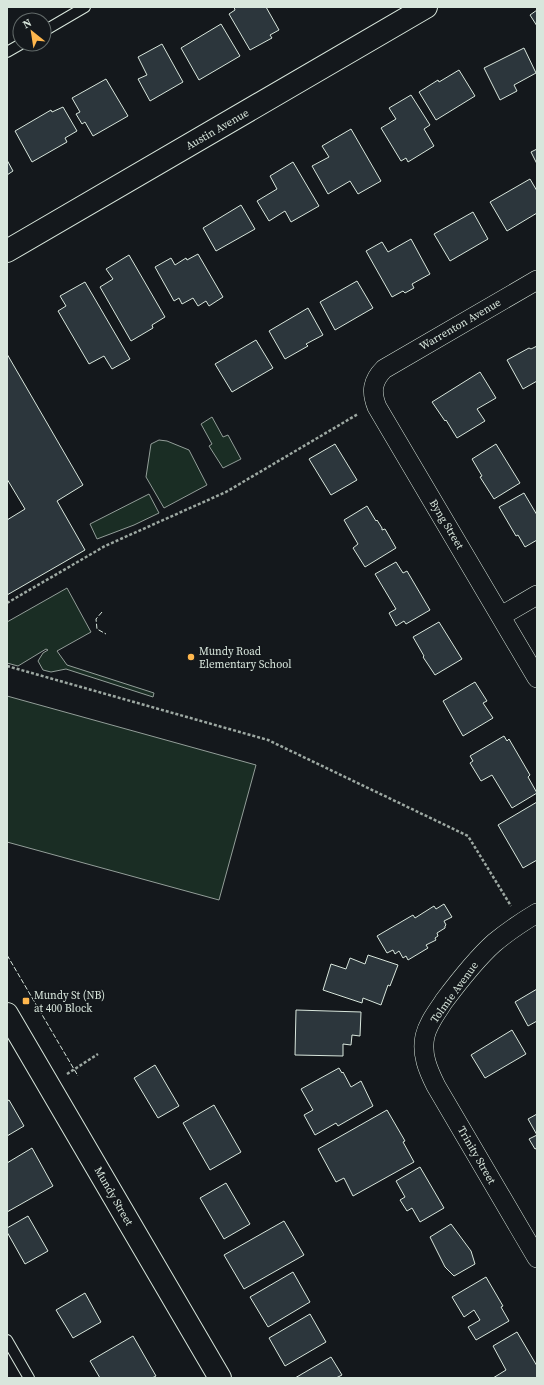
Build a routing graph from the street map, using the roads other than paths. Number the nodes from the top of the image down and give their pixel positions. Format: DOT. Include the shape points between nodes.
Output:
graph roads {
  1 [pos="85,7"];
  2 [pos="426,7"];
  3 [pos="52,26"];
  4 [pos="7,251"];
  5 [pos="537,280"];
  6 [pos="384,369"];
  7 [pos="537,595"];
  8 [pos="501,616"];
  9 [pos="537,678"];
  10 [pos="537,913"];
  11 [pos="7,1014"];
  12 [pos="424,1050"];
  13 [pos="537,1258"];
  14 [pos="7,1340"];
  15 [pos="29,1378"];
  16 [pos="220,1378"];
  1 -- 3 [label="lane"];
  2 -- 4 [label="main road, Austin Avenue"];
  5 -- 6 [label="street, Warrenton Avenue"];
  6 -- 8 [label="street, Byng Street" via="378,375 373,388 377,407"];
  7 -- 8 [label="street"];
  8 -- 9 [label="street, Byng Street"];
  10 -- 12 [label="street, Tolmie Avenue" via="494,943 457,983 429,1024"];
  11 -- 16 [label="main road, Mundy Street"];
  12 -- 13 [label="street, Trinity Street" via="426,1063 436,1086"];
  14 -- 15 [label="lane"];
}
